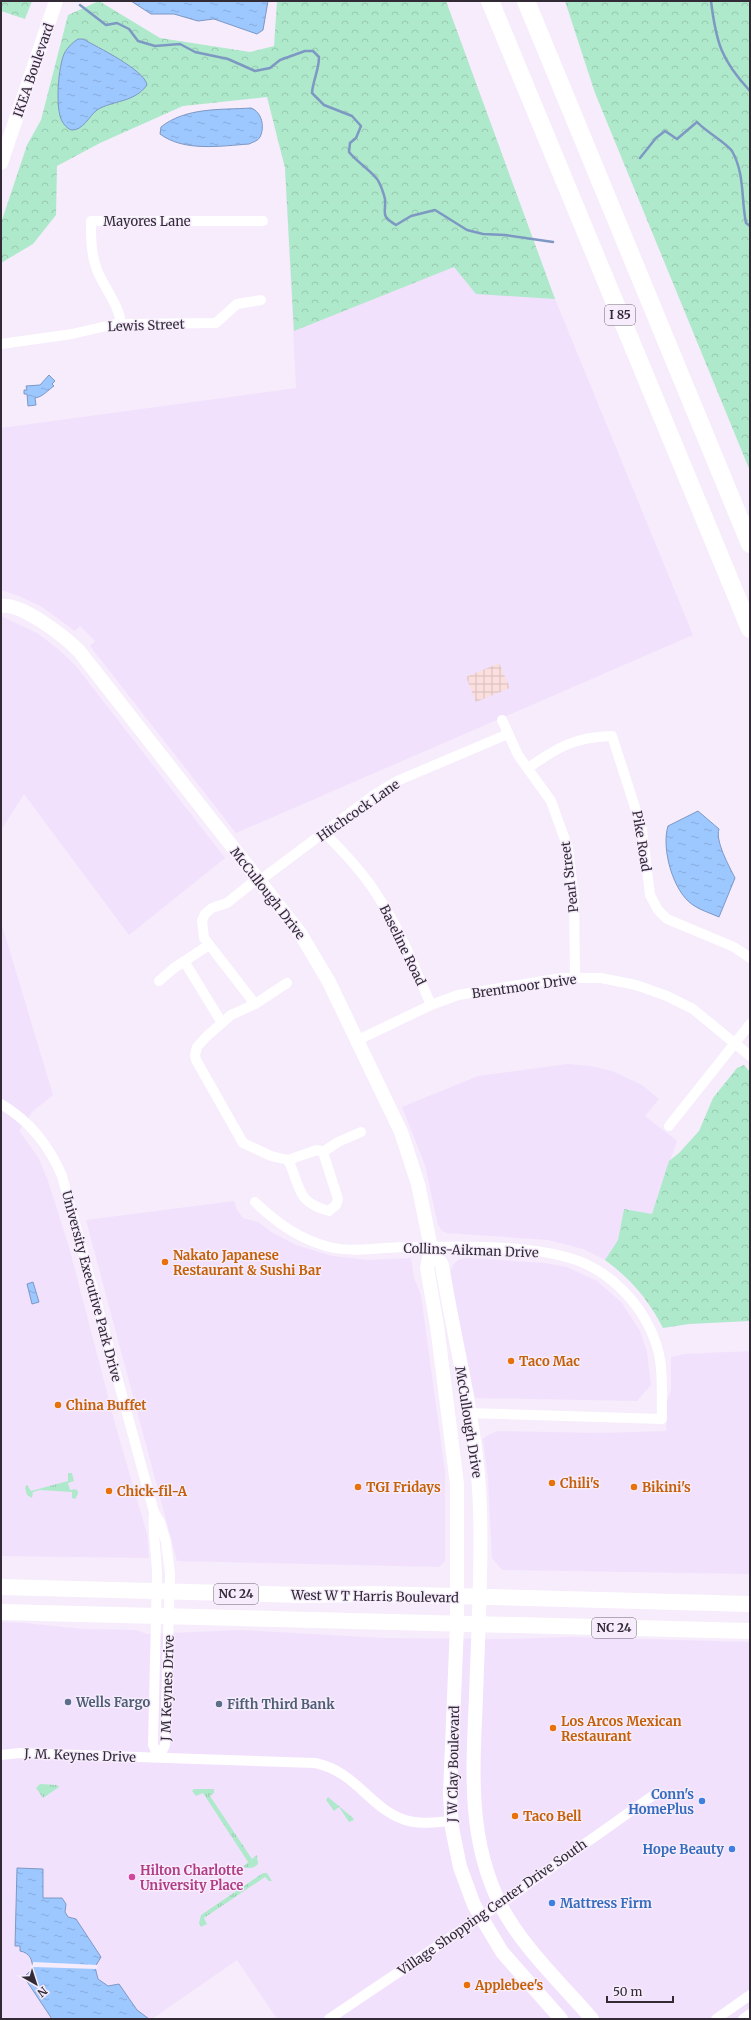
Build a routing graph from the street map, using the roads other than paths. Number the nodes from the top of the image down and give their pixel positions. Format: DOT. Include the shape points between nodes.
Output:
graph roads {
  1 [pos="47,1"];
  2 [pos="56,1"];
  3 [pos="490,1"];
  4 [pos="526,1"];
  5 [pos="22,89"];
  6 [pos="1,136"];
  7 [pos="1,163"];
  8 [pos="263,221"];
  9 [pos="261,300"];
  10 [pos="121,324"];
  11 [pos="1,344"];
  12 [pos="750,544"];
  13 [pos="2,604"];
  14 [pos="750,629"];
  15 [pos="502,720"];
  16 [pos="508,734"];
  17 [pos="528,768"];
  18 [pos="644,796"];
  19 [pos="635,803"];
  20 [pos="324,832"];
  21 [pos="258,880"];
  22 [pos="210,945"];
  23 [pos="750,958"];
  24 [pos="184,961"];
  25 [pos="575,978"];
  26 [pos="159,981"];
  27 [pos="287,983"];
  28 [pos="255,1004"];
  29 [pos="431,1005"];
  30 [pos="222,1023"];
  31 [pos="750,1024"];
  32 [pos="358,1040"];
  33 [pos="736,1044"];
  34 [pos="750,1056"];
  35 [pos="1,1104"];
  36 [pos="669,1126"];
  37 [pos="361,1132"];
  38 [pos="323,1152"];
  39 [pos="288,1160"];
  40 [pos="255,1202"];
  41 [pos="430,1248"];
  42 [pos="469,1414"];
  43 [pos="1,1587"];
  44 [pos="164,1592"];
  45 [pos="456,1596"];
  46 [pos="480,1597"];
  47 [pos="750,1604"];
  48 [pos="1,1612"];
  49 [pos="163,1617"];
  50 [pos="457,1625"];
  51 [pos="479,1626"];
  52 [pos="750,1632"];
  53 [pos="1,1755"];
  54 [pos="159,1757"];
  55 [pos="655,1794"];
  56 [pos="451,1821"];
  57 [pos="500,1904"];
  58 [pos="480,1916"];
  59 [pos="750,1995"];
  60 [pos="750,2014"];
  61 [pos="328,2019"];
  62 [pos="561,2019"];
  63 [pos="592,2019"];
  64 [pos="716,2019"];
  65 [pos="743,2019"];
  1 -- 5 [label="street, IKEA Boulevard"];
  2 -- 5 [label="street, IKEA Boulevard"];
  3 -- 14 [label="highway, I 85"];
  4 -- 12 [label="highway, I 85"];
  5 -- 6 [label="street, IKEA Boulevard"];
  5 -- 7 [label="street, IKEA Boulevard"];
  8 -- 10 [label="street, Mayores Lane" via="91,221 95,265 119,313"];
  9 -- 10 [label="street, Lewis Street" via="237,304 220,320 212,323"];
  10 -- 11 [label="street, Lewis Street"];
  13 -- 21 [label="street, McCullough Drive" via="45,623 79,651"];
  15 -- 16 [label="street, Pearl Street"];
  16 -- 17 [label="street, Pearl Street" via="518,755"];
  16 -- 20 [label="street, Hitchcock Lane" via="397,781"];
  17 -- 19 [label="street, Pike Road" via="558,747 578,740 612,736"];
  17 -- 25 [label="street, Pearl Street" via="551,801 568,848 574,898"];
  18 -- 19 [label="street"];
  19 -- 23 [label="street, Pike Road" via="642,829 650,895 658,910 667,919 734,947"];
  20 -- 21 [label="street, Hitchcock Lane"];
  20 -- 29 [label="street, Baseline Road" via="357,867 379,897 393,920"];
  21 -- 22 [label="street, Hitchcock Lane" via="227,903 212,908 205,914 202,929 204,938"];
  21 -- 32 [label="street, McCullough Drive" via="316,957"];
  22 -- 24 [label="street"];
  22 -- 28 [label="street, Hitchcock Lane"];
  24 -- 26 [label="street"];
  24 -- 30 [label="street"];
  25 -- 29 [label="street, Brentmoor Drive" via="561,978 458,995"];
  25 -- 33 [label="street, Brentmoor Drive" via="601,978 636,985 667,996 693,1009"];
  27 -- 28 [label="street"];
  28 -- 30 [label="street" via="231,1015"];
  29 -- 32 [label="street, Brentmoor Drive"];
  30 -- 39 [label="street" via="197,1047 196,1060 243,1143 271,1156"];
  31 -- 33 [label="street"];
  32 -- 41 [label="street, McCullough Drive" via="395,1119 410,1158 418,1184"];
  33 -- 34 [label="street, Brentmoor Drive"];
  33 -- 36 [label="street"];
  35 -- 44 [label="street, University Executive Park Drive" via="18,1115 36,1133 48,1148 62,1176 154,1512 168,1548"];
  37 -- 38 [label="street"];
  38 -- 39 [label="street" via="318,1150"];
  38 -- 39 [label="street" via="338,1199 329,1211 309,1204 301,1194"];
  40 -- 41 [label="street, Collins-Aikman Drive" via="284,1228 329,1247 359,1250"];
  41 -- 42 [label="street, McCullough Drive" via="442,1265"];
  41 -- 42 [label="street, Collins-Aikman Drive" via="480,1248 549,1253 579,1261 612,1281 639,1309 655,1343 661,1366 662,1419"];
  41 -- 45 [label="street, McCullough Drive" via="427,1268 457,1484 459,1515"];
  42 -- 46 [label="street, McCullough Drive" via="479,1489"];
  43 -- 44 [label="main road, West W T Harris Boulevard / NC 24"];
  44 -- 45 [label="main road, West W T Harris Boulevard / NC 24"];
  44 -- 49 [label="street, University Executive Park Drive"];
  45 -- 46 [label="main road, West W T Harris Boulevard / NC 24"];
  45 -- 50 [label="street, J W Clay Boulevard"];
  46 -- 47 [label="main road, West W T Harris Boulevard / NC 24"];
  46 -- 51 [label="street, McCullough Drive"];
  48 -- 49 [label="main road, West W T Harris Boulevard / NC 24"];
  49 -- 50 [label="main road, West W T Harris Boulevard / NC 24"];
  49 -- 54 [label="street, J M Keynes Drive" via="153,1745"];
  50 -- 51 [label="main road, West W T Harris Boulevard / NC 24"];
  50 -- 56 [label="street, J W Clay Boulevard"];
  51 -- 52 [label="main road, West W T Harris Boulevard / NC 24"];
  51 -- 57 [label="street, J W Clay Boulevard" via="473,1795 480,1848"];
  53 -- 54 [label="street, J. M. Keynes Drive" via="20,1753"];
  54 -- 56 [label="street, J. M. Keynes Drive" via="319,1764 345,1775 399,1818 421,1823"];
  55 -- 57 [label="street, Village Shopping Center Drive South"];
  56 -- 58 [label="street, J W Clay Boulevard" via="460,1867"];
  57 -- 58 [label="street, Village Shopping Center Drive South"];
  57 -- 63 [label="street, J W Clay Boulevard" via="525,1940"];
  58 -- 61 [label="street, Village Shopping Center Drive South"];
  58 -- 62 [label="street, J W Clay Boulevard" via="502,1952"];
  59 -- 64 [label="street"];
  60 -- 65 [label="street"];
}
